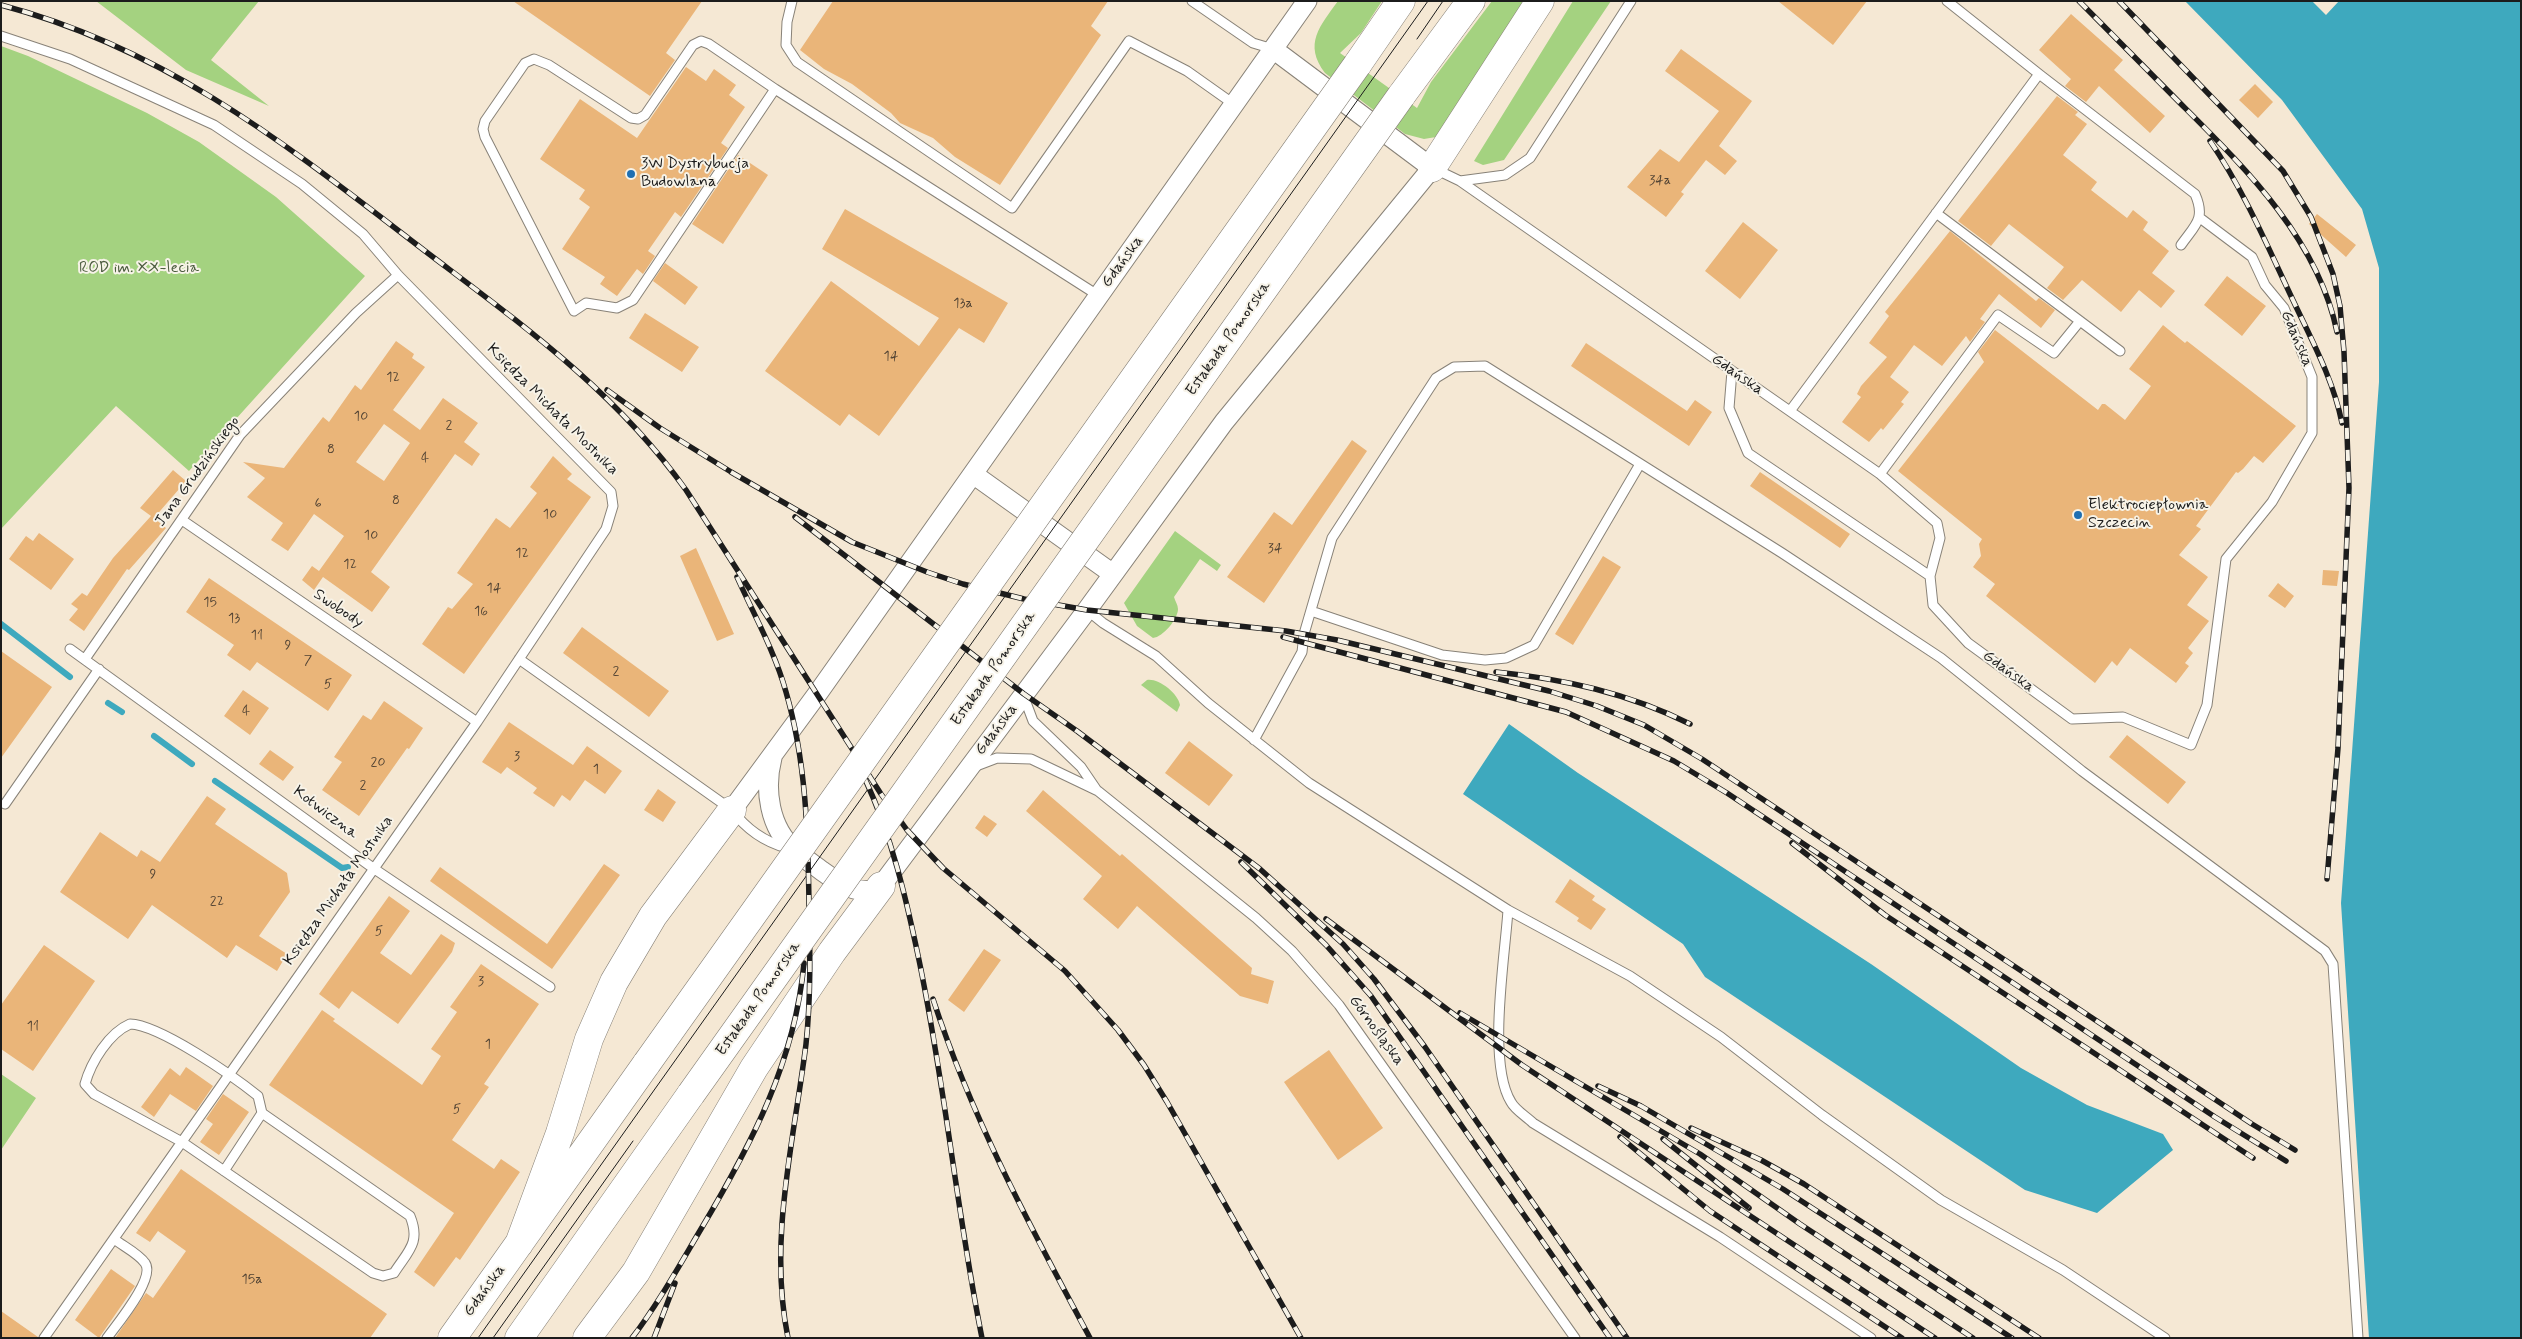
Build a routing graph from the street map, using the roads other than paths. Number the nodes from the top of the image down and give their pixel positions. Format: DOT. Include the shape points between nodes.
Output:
graph roads {
  1 [pos="792,1"];
  2 [pos="1192,1"];
  3 [pos="1308,1"];
  4 [pos="1401,1"];
  5 [pos="1471,1"];
  6 [pos="1540,1"];
  7 [pos="1631,1"];
  8 [pos="1947,1"];
  9 [pos="1,36"];
  10 [pos="1273,49"];
  11 [pos="2039,74"];
  12 [pos="775,89"];
  13 [pos="1235,106"];
  14 [pos="1432,168"];
  15 [pos="1460,181"];
  16 [pos="1936,213"];
  17 [pos="2200,218"];
  18 [pos="2181,244"];
  19 [pos="398,275"];
  20 [pos="1099,296"];
  21 [pos="2080,321"];
  22 [pos="2120,351"];
  23 [pos="1732,371"];
  24 [pos="1790,411"];
  25 [pos="1640,464"];
  26 [pos="973,474"];
  27 [pos="1880,474"];
  28 [pos="182,520"];
  29 [pos="1113,574"];
  30 [pos="1930,576"];
  31 [pos="1087,610"];
  32 [pos="1311,611"];
  33 [pos="70,649"];
  34 [pos="85,659"];
  35 [pos="519,659"];
  36 [pos="99,669"];
  37 [pos="1024,694"];
  38 [pos="477,722"];
  39 [pos="1254,740"];
  40 [pos="773,754"];
  41 [pos="968,769"];
  42 [pos="1098,791"];
  43 [pos="5,804"];
  44 [pos="732,810"];
  45 [pos="794,849"];
  46 [pos="373,868"];
  47 [pos="879,888"];
  48 [pos="1508,910"];
  49 [pos="550,987"];
  50 [pos="230,1074"];
  51 [pos="262,1113"];
  52 [pos="182,1142"];
  53 [pos="224,1171"];
  54 [pos="114,1239"];
  55 [pos="519,1244"];
  56 [pos="49,1336"];
  57 [pos="107,1338"];
  58 [pos="452,1338"];
  59 [pos="519,1338"];
  60 [pos="587,1338"];
  61 [pos="1575,1338"];
  62 [pos="1871,1338"];
  63 [pos="2165,1338"];
  64 [pos="2358,1338"];
  1 -- 13 [label="lane" via="786,45 796,62 1012,208 1130,40 1188,72"];
  2 -- 10 [label="lane" via="1253,43"];
  3 -- 10 [label="street, Gdańska"];
  4 -- 55 [label="main road, bridge"];
  5 -- 59 [label="main road, Estakada Pomorska, bridge"];
  6 -- 14 [label="main road"];
  7 -- 15 [label="lane" via="1530,158 1505,175"];
  8 -- 11 [label="lane"];
  9 -- 19 [label="lane, Księdza Michała Mostnika" via="70,59 214,125 302,184 363,234"];
  10 -- 13 [label="street, Gdańska"];
  10 -- 14 [label="street, Gdańska"];
  11 -- 16 [label="lane"];
  11 -- 17 [label="lane" via="2195,194 2201,207"];
  12 -- 12 [label="lane" via="633,300 617,308 586,303 574,310 483,129 485,121 525,63 534,59 549,65 631,118 638,119 645,116 693,45 701,41"];
  12 -- 20 [label="lane"];
  13 -- 20 [label="street, Gdańska"];
  14 -- 15 [label="lane, Gdańska"];
  14 -- 29 [label="street, Gdańska" via="1224,422"];
  15 -- 23 [label="lane, Gdańska"];
  16 -- 21 [label="lane"];
  16 -- 24 [label="lane"];
  17 -- 18 [label="lane"];
  17 -- 30 [label="lane, Gdańska" via="2252,257 2265,285 2284,308 2312,377 2312,434 2272,502 2226,559 2207,704 2191,745 2123,717 2072,720 1968,643 1933,604"];
  19 -- 28 [label="lane, Jana Grudzińskiego" via="356,313 240,435"];
  19 -- 35 [label="lane, Księdza Michała Mostnika" via="611,492 613,506 606,529"];
  20 -- 26 [label="street, Gdańska"];
  21 -- 22 [label="lane"];
  21 -- 27 [label="lane" via="2054,352 1998,315"];
  23 -- 24 [label="lane, Gdańska"];
  23 -- 30 [label="lane" via="1729,408 1748,453"];
  24 -- 27 [label="lane, Gdańska"];
  25 -- 32 [label="lane" via="1534,645 1506,658 1485,660 1442,655"];
  25 -- 32 [label="lane" via="1485,366 1454,367 1436,378 1332,538"];
  25 -- 64 [label="lane" via="1940,658 2082,771 2325,951 2333,964"];
  26 -- 29 [label="street"];
  26 -- 40 [label="street, Gdańska"];
  27 -- 30 [label="lane, Gdańska" via="1937,523 1940,538"];
  28 -- 34 [label="lane, Jana Grudzińskiego"];
  28 -- 38 [label="lane, Swobody"];
  29 -- 31 [label="street, Gdańska"];
  31 -- 37 [label="street, Gdańska"];
  31 -- 39 [label="lane" via="1156,656"];
  32 -- 39 [label="lane" via="1302,652"];
  33 -- 34 [label="lane, Kotwiczna"];
  34 -- 36 [label="lane, Kotwiczna"];
  35 -- 38 [label="lane, Księdza Michała Mostnika"];
  35 -- 44 [label="lane"];
  36 -- 43 [label="lane"];
  36 -- 46 [label="lane, Kotwiczna"];
  37 -- 41 [label="street, Gdańska"];
  37 -- 42 [label="lane, Górnośląska" via="1033,721 1081,767"];
  38 -- 46 [label="lane, Księdza Michała Mostnika"];
  39 -- 48 [label="lane" via="1309,784"];
  40 -- 44 [label="street, Gdańska"];
  40 -- 45 [label="street, Gdańska" via="769,798 778,826"];
  41 -- 42 [label="lane, Górnośląska" via="997,758 1031,759"];
  41 -- 47 [label="street, Gdańska"];
  42 -- 61 [label="lane, Górnośląska" via="1256,918 1292,951 1334,998"];
  44 -- 45 [label="lane, Gdańska" via="742,824 765,840"];
  44 -- 55 [label="main road" via="653,916 614,982 589,1039 560,1133"];
  45 -- 47 [label="street, Gdańska" via="843,886 859,891"];
  46 -- 49 [label="lane, Kotwiczna"];
  46 -- 50 [label="lane, Księdza Michała Mostnika"];
  47 -- 60 [label="main road" via="754,1068 636,1272"];
  48 -- 62 [label="lane" via="1498,1048 1500,1075 1511,1103 1534,1123 1720,1237"];
  48 -- 63 [label="lane" via="1630,976 1721,1037 1822,1115 1941,1200 2063,1270"];
  50 -- 51 [label="lane" via="258,1096"];
  50 -- 52 [label="lane, Księdza Michała Mostnika"];
  50 -- 52 [label="lane" via="140,1024 118,1029 89,1069 84,1084 94,1094"];
  51 -- 53 [label="lane"];
  51 -- 53 [label="lane" via="410,1216 415,1239 394,1273 384,1276 373,1273"];
  52 -- 53 [label="lane"];
  52 -- 54 [label="lane, Księdza Michała Mostnika"];
  54 -- 56 [label="lane, Księdza Michała Mostnika"];
  54 -- 57 [label="lane" via="145,1263 148,1272 144,1286"];
  55 -- 58 [label="main road, Gdańska"];
}
